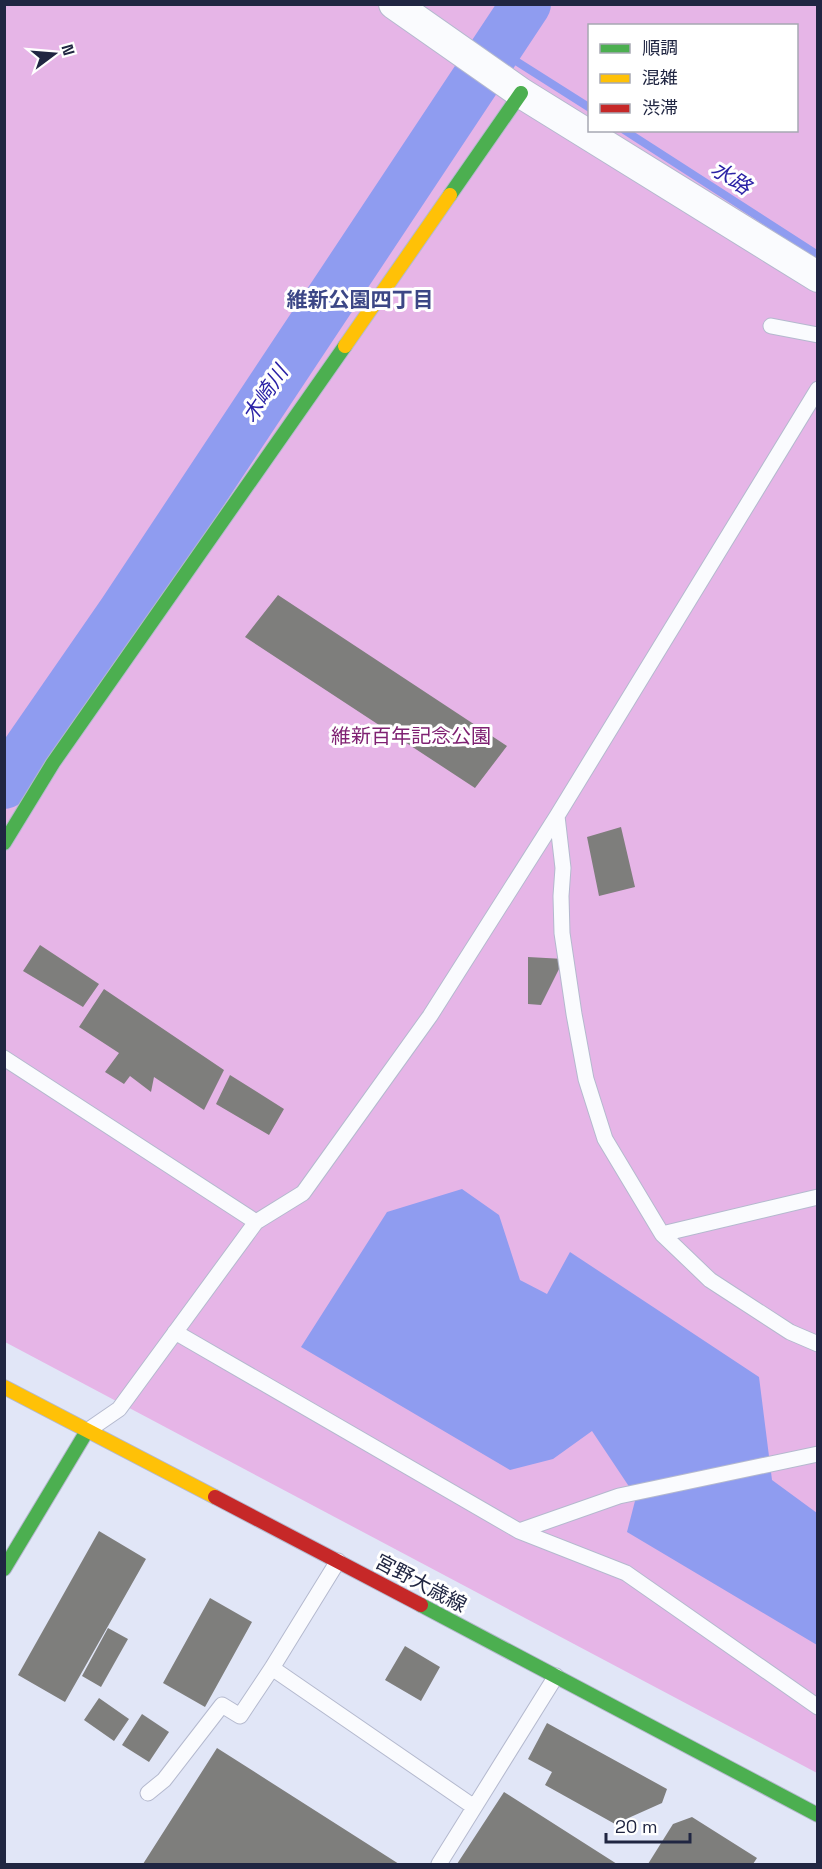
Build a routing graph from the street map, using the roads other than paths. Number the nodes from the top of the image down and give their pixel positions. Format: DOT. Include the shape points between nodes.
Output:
graph roads {
  1 [pos="394,4"];
  2 [pos="521,93"];
  3 [pos="818,277"];
  4 [pos="771,326"];
  5 [pos="818,335"];
  6 [pos="818,389"];
  7 [pos="557,816"];
  8 [pos="4,843"];
  9 [pos="4,1058"];
  10 [pos="818,1197"];
  11 [pos="256,1222"];
  12 [pos="662,1234"];
  13 [pos="175,1332"];
  14 [pos="818,1344"];
  15 [pos="4,1387"];
  16 [pos="87,1431"];
  17 [pos="818,1454"];
  18 [pos="519,1531"];
  19 [pos="338,1561"];
  20 [pos="4,1569"];
  21 [pos="273,1668"];
  22 [pos="556,1677"];
  23 [pos="818,1707"];
  24 [pos="148,1793"];
  25 [pos="474,1807"];
  26 [pos="818,1815"];
  27 [pos="439,1864"];
  1 -- 2 [label="street"];
  2 -- 3 [label="street"];
  2 -- 8 [label="street" via="53,763"];
  4 -- 5 [label="lane"];
  6 -- 7 [label="lane"];
  7 -- 11 [label="lane" via="430,1016 303,1193"];
  7 -- 12 [label="lane" via="563,868 562,933 586,1079 604,1139"];
  9 -- 11 [label="lane"];
  10 -- 12 [label="lane"];
  11 -- 13 [label="lane"];
  12 -- 14 [label="lane" via="710,1280 790,1332"];
  13 -- 16 [label="lane" via="119,1409"];
  13 -- 18 [label="lane"];
  15 -- 16 [label="street, 宮野大歳線"];
  16 -- 19 [label="street, 宮野大歳線"];
  16 -- 20 [label="street"];
  17 -- 18 [label="lane" via="619,1496"];
  18 -- 23 [label="lane" via="626,1573"];
  19 -- 21 [label="lane"];
  19 -- 22 [label="street, 宮野大歳線"];
  21 -- 24 [label="lane" via="240,1716 222,1705 164,1780"];
  21 -- 25 [label="lane"];
  22 -- 25 [label="lane"];
  22 -- 26 [label="street, 宮野大歳線"];
  25 -- 27 [label="lane"];
}
